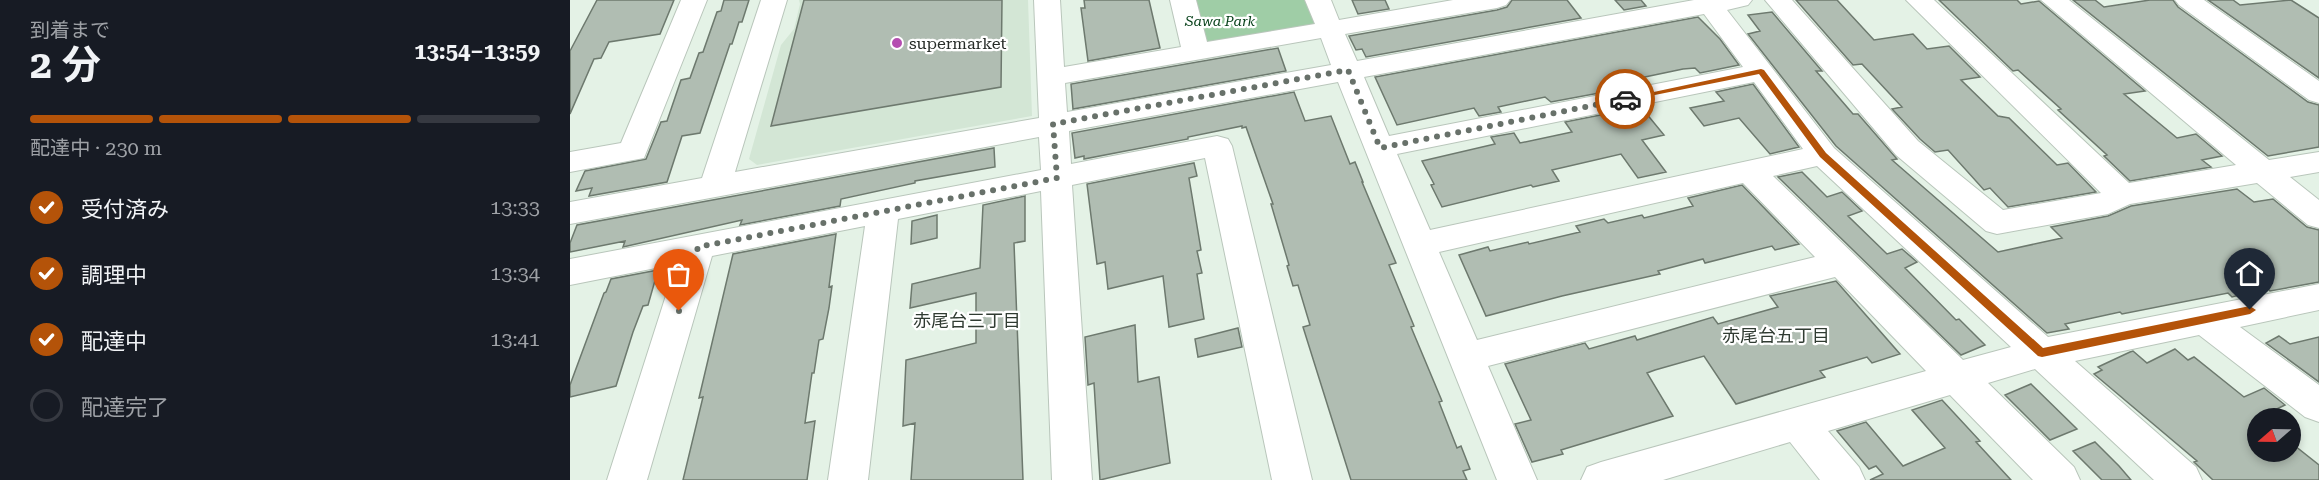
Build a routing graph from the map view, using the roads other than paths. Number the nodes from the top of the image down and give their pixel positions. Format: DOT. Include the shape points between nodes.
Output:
graph roads {
  1 [pos="694,0"];
  2 [pos="774,0"];
  3 [pos="1047,0"];
  4 [pos="1183,0"];
  5 [pos="1318,0"];
  6 [pos="1497,0"];
  7 [pos="1739,0"];
  8 [pos="1778,0"];
  9 [pos="1919,0"];
  10 [pos="2054,0"];
  11 [pos="2188,0"];
  12 [pos="1708,2"];
  13 [pos="1458,3"];
  14 [pos="1331,29"];
  15 [pos="1196,52"];
  16 [pos="1348,70"];
  17 [pos="1761,72"];
  18 [pos="1052,78"];
  19 [pos="2319,94"];
  20 [pos="1053,124"];
  21 [pos="1380,148"];
  22 [pos="1823,155"];
  23 [pos="570,162"];
  24 [pos="2319,162"];
  25 [pos="1749,171"];
  26 [pos="2264,172"];
  27 [pos="1057,178"];
  28 [pos="715,186"];
  29 [pos="2122,195"];
  30 [pos="883,212"];
  31 [pos="570,213"];
  32 [pos="2319,218"];
  33 [pos="1420,244"];
  34 [pos="698,247"];
  35 [pos="1842,263"];
  36 [pos="570,272"];
  37 [pos="2319,297"];
  38 [pos="2204,319"];
  39 [pos="2042,353"];
  40 [pos="1467,357"];
  41 [pos="1956,377"];
  42 [pos="2319,406"];
  43 [pos="1798,423"];
  44 [pos="1672,470"];
  45 [pos="627,480"];
  46 [pos="849,480"];
  47 [pos="1072,480"];
  48 [pos="1292,480"];
  49 [pos="1517,480"];
  50 [pos="1601,480"];
  51 [pos="1845,480"];
  52 [pos="2060,480"];
  53 [pos="2182,480"];
  1 -- 23 [label="street" via="633,150"];
  2 -- 28 [label="street"];
  3 -- 18 [label="street"];
  4 -- 15 [label="street"];
  5 -- 14 [label="street"];
  6 -- 13 [label="street"];
  7 -- 12 [label="street"];
  8 -- 29 [label="street" via="1907,148 1997,223 2108,203"];
  9 -- 29 [label="street"];
  10 -- 26 [label="street"];
  11 -- 19 [label="street"];
  12 -- 16 [label="street"];
  12 -- 17 [label="street"];
  13 -- 14 [label="street"];
  14 -- 15 [label="street"];
  14 -- 16 [label="street"];
  15 -- 18 [label="street"];
  16 -- 20 [label="street"];
  16 -- 21 [label="street"];
  17 -- 21 [label="street"];
  17 -- 22 [label="street"];
  18 -- 20 [label="street"];
  20 -- 27 [label="street"];
  20 -- 28 [label="street"];
  21 -- 33 [label="street"];
  22 -- 25 [label="street"];
  22 -- 39 [label="street"];
  24 -- 26 [label="street"];
  25 -- 33 [label="street"];
  25 -- 35 [label="street"];
  26 -- 29 [label="street"];
  26 -- 32 [label="street"];
  27 -- 30 [label="street"];
  27 -- 47 [label="street"];
  27 -- 48 [label="street" via="1217,146"];
  28 -- 31 [label="street"];
  30 -- 34 [label="street"];
  30 -- 46 [label="street"];
  33 -- 40 [label="street"];
  34 -- 36 [label="street"];
  34 -- 45 [label="street"];
  35 -- 40 [label="street"];
  35 -- 41 [label="street"];
  37 -- 38 [label="street"];
  38 -- 39 [label="street"];
  38 -- 42 [label="street"];
  39 -- 41 [label="street"];
  39 -- 53 [label="street"];
  40 -- 49 [label="street"];
  41 -- 43 [label="street"];
  41 -- 52 [label="street"];
  43 -- 44 [label="street"];
  43 -- 51 [label="street"];
  44 -- 50 [label="street"];
}
